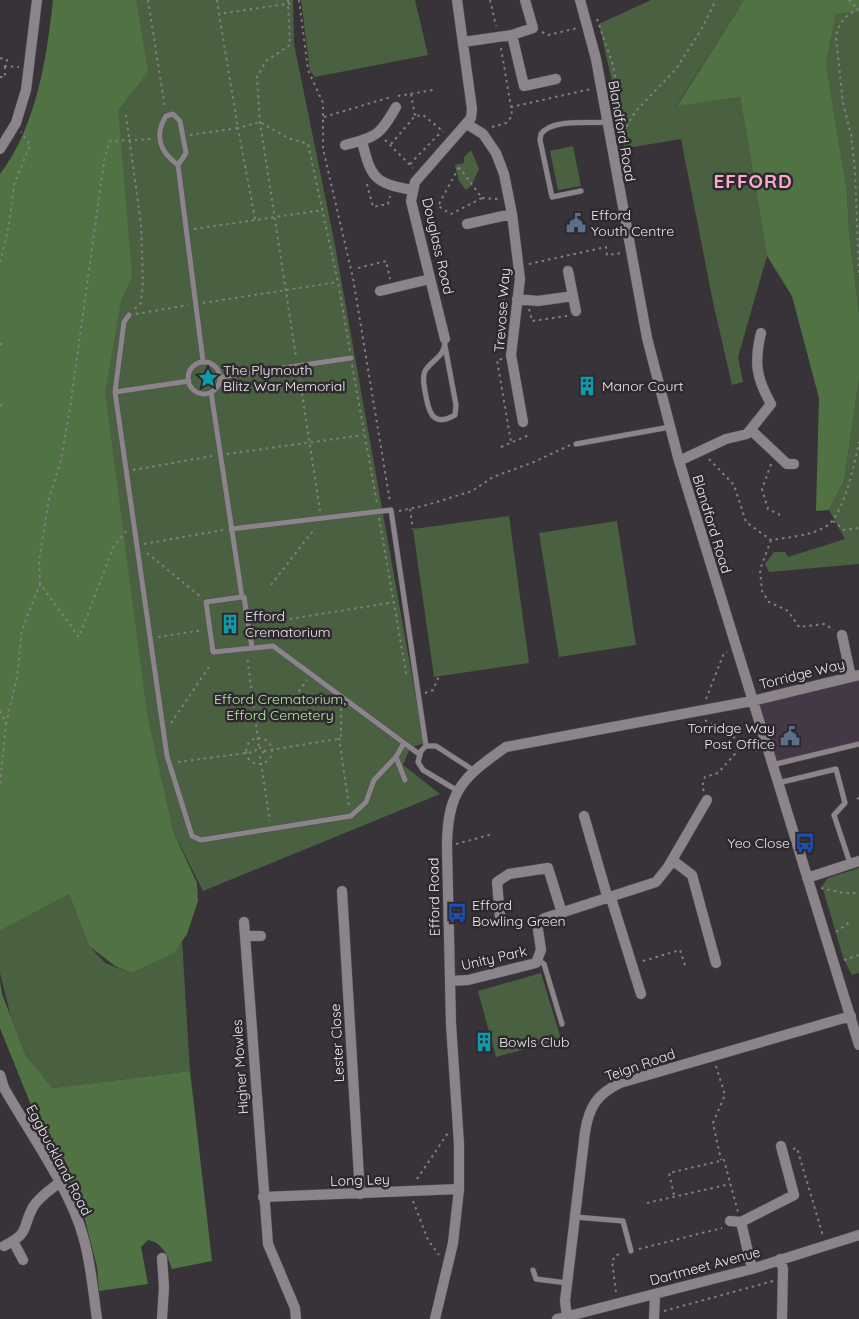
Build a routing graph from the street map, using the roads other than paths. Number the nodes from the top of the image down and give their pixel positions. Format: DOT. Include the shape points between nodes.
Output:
graph roads {
  1 [pos="37,0"];
  2 [pos="457,0"];
  3 [pos="525,0"];
  4 [pos="580,0"];
  5 [pos="512,35"];
  6 [pos="463,42"];
  7 [pos="556,79"];
  8 [pos="396,107"];
  9 [pos="607,122"];
  10 [pos="468,124"];
  11 [pos="362,141"];
  12 [pos="345,145"];
  13 [pos="0,149"];
  14 [pos="178,165"];
  15 [pos="412,190"];
  16 [pos="582,191"];
  17 [pos="512,214"];
  18 [pos="467,224"];
  19 [pos="568,271"];
  20 [pos="430,279"];
  21 [pos="380,291"];
  22 [pos="573,296"];
  23 [pos="522,299"];
  24 [pos="576,311"];
  25 [pos="129,315"];
  26 [pos="761,333"];
  27 [pos="445,342"];
  28 [pos="351,358"];
  29 [pos="203,361"];
  30 [pos="221,377"];
  31 [pos="189,381"];
  32 [pos="115,392"];
  33 [pos="211,392"];
  34 [pos="523,422"];
  35 [pos="670,427"];
  36 [pos="751,430"];
  37 [pos="576,444"];
  38 [pos="679,460"];
  39 [pos="794,464"];
  40 [pos="231,529"];
  41 [pos="242,597"];
  42 [pos="842,635"];
  43 [pos="252,648"];
  44 [pos="855,676"];
  45 [pos="752,700"];
  46 [pos="404,743"];
  47 [pos="859,744"];
  48 [pos="426,746"];
  49 [pos="419,754"];
  50 [pos="396,757"];
  51 [pos="770,762"];
  52 [pos="473,770"];
  53 [pos="405,780"];
  54 [pos="777,784"];
  55 [pos="458,791"];
  56 [pos="707,800"];
  57 [pos="584,816"];
  58 [pos="672,860"];
  59 [pos="855,862"];
  60 [pos="808,882"];
  61 [pos="342,891"];
  62 [pos="609,898"];
  63 [pos="562,913"];
  64 [pos="500,917"];
  65 [pos="244,922"];
  66 [pos="245,936"];
  67 [pos="261,936"];
  68 [pos="537,960"];
  69 [pos="716,963"];
  70 [pos="450,981"];
  71 [pos="641,994"];
  72 [pos="851,1016"];
  73 [pos="562,1024"];
  74 [pos="859,1045"];
  75 [pos="0,1075"];
  76 [pos="781,1146"];
  77 [pos="59,1183"];
  78 [pos="459,1189"];
  79 [pos="360,1194"];
  80 [pos="263,1196"];
  81 [pos="575,1217"];
  82 [pos="859,1235"];
  83 [pos="632,1251"];
  84 [pos="162,1258"];
  85 [pos="780,1259"];
  86 [pos="23,1260"];
  87 [pos="752,1269"];
  88 [pos="533,1270"];
  89 [pos="567,1283"];
  90 [pos="655,1294"];
  91 [pos="654,1316"];
  92 [pos="562,1318"];
  93 [pos="97,1319"];
  94 [pos="162,1319"];
  95 [pos="296,1319"];
  96 [pos="436,1319"];
  97 [pos="782,1319"];
  1 -- 13 [label="street" via="26,90 16,123"];
  2 -- 6 [label="street"];
  3 -- 5 [label="street" via="533,28"];
  4 -- 9 [label="street, Blandford Road"];
  5 -- 6 [label="street"];
  5 -- 7 [label="street" via="524,86"];
  6 -- 10 [label="street" via="472,109"];
  8 -- 11 [label="street" via="382,131"];
  9 -- 16 [label="lane" via="567,124 551,127 541,134 552,197"];
  9 -- 35 [label="street, Blandford Road" via="645,328"];
  10 -- 15 [label="street, Douglass Road" via="415,182"];
  10 -- 17 [label="street, Trevose Way" via="483,134 496,153"];
  11 -- 12 [label="street"];
  11 -- 15 [label="street" via="368,167 378,180"];
  14 -- 14 [label="lane" via="186,153 180,121 172,114 166,116 160,126 161,138 166,156"];
  14 -- 29 [label="lane"];
  15 -- 20 [label="street, Douglass Road" via="412,210"];
  17 -- 18 [label="street"];
  17 -- 23 [label="street, Trevose Way"];
  19 -- 22 [label="street"];
  20 -- 21 [label="street"];
  20 -- 27 [label="street, Douglass Road"];
  22 -- 23 [label="street" via="538,301"];
  22 -- 24 [label="street"];
  23 -- 34 [label="street, Trevose Way" via="512,357"];
  25 -- 32 [label="lane" via="124,322"];
  26 -- 36 [label="street" via="755,362 762,388 771,404"];
  27 -- 27 [label="lane" via="456,405 454,416 442,420 429,412 424,378 425,372 439,358"];
  28 -- 30 [label="lane"];
  29 -- 30 [label="lane" via="217,367"];
  29 -- 31 [label="lane" via="190,370"];
  30 -- 33 [label="lane"];
  31 -- 32 [label="lane"];
  31 -- 33 [label="lane" via="197,392"];
  32 -- 50 [label="lane" via="165,742 192,836 196,840 351,816 366,802 374,780"];
  33 -- 40 [label="lane"];
  35 -- 37 [label="lane"];
  35 -- 38 [label="street, Blandford Road"];
  36 -- 38 [label="street"];
  36 -- 39 [label="street" via="787,464"];
  38 -- 45 [label="street, Blandford Road"];
  40 -- 41 [label="lane"];
  40 -- 48 [label="lane" via="391,512"];
  41 -- 43 [label="lane"];
  41 -- 43 [label="lane" via="206,602 213,652"];
  42 -- 44 [label="street"];
  43 -- 46 [label="lane" via="273,646"];
  44 -- 45 [label="street, Torridge Way"];
  45 -- 51 [label="street, Blandford Road"];
  45 -- 52 [label="street, Efford Road" via="506,747"];
  46 -- 49 [label="lane"];
  46 -- 50 [label="lane"];
  47 -- 51 [label="lane"];
  48 -- 49 [label="lane"];
  48 -- 52 [label="lane" via="436,746"];
  49 -- 55 [label="lane" via="422,770"];
  50 -- 53 [label="lane"];
  51 -- 54 [label="street, Blandford Road"];
  52 -- 55 [label="street, Efford Road"];
  54 -- 59 [label="lane" via="836,769 845,804 834,816"];
  54 -- 60 [label="street, Blandford Road"];
  55 -- 70 [label="street, Efford Road" via="447,818"];
  56 -- 58 [label="street, Unity Park"];
  57 -- 62 [label="street"];
  58 -- 62 [label="street, Unity Park" via="656,882"];
  58 -- 69 [label="street" via="692,875"];
  59 -- 60 [label="street"];
  60 -- 72 [label="street, Blandford Road"];
  61 -- 79 [label="street, Lester Close"];
  62 -- 63 [label="street, Unity Park"];
  62 -- 71 [label="street"];
  63 -- 64 [label="street" via="548,868 509,874 497,882"];
  63 -- 68 [label="street, Unity Park" via="538,923 541,950"];
  65 -- 66 [label="street, Higher Mowles"];
  66 -- 67 [label="street"];
  66 -- 80 [label="street, Higher Mowles"];
  68 -- 70 [label="street, Unity Park" via="524,967"];
  68 -- 73 [label="lane" via="544,964"];
  70 -- 78 [label="street, Efford Road"];
  72 -- 74 [label="street, Blandford Road"];
  72 -- 81 [label="street, Teign Road" via="620,1083 598,1097 587,1117"];
  75 -- 77 [label="street, Eggbuckland Road"];
  76 -- 87 [label="street" via="794,1195 735,1222"];
  77 -- 86 [label="street" via="33,1208 24,1233 8,1244"];
  77 -- 93 [label="street, Eggbuckland Road" via="83,1235"];
  78 -- 79 [label="street, Long Ley"];
  78 -- 96 [label="street, Efford Road" via="448,1267"];
  79 -- 80 [label="street, Long Ley"];
  80 -- 95 [label="street, Higher Mowles" via="268,1244 295,1308"];
  81 -- 83 [label="lane" via="623,1221"];
  81 -- 89 [label="street, Teign Road"];
  82 -- 85 [label="street, Dartmeet Avenue"];
  84 -- 94 [label="street"];
  85 -- 87 [label="street, Dartmeet Avenue"];
  85 -- 97 [label="street"];
  87 -- 90 [label="street, Dartmeet Avenue"];
  88 -- 89 [label="lane" via="536,1279"];
  89 -- 92 [label="street, Teign Road"];
  90 -- 91 [label="street"];
  90 -- 92 [label="street, Dartmeet Avenue"];
}
